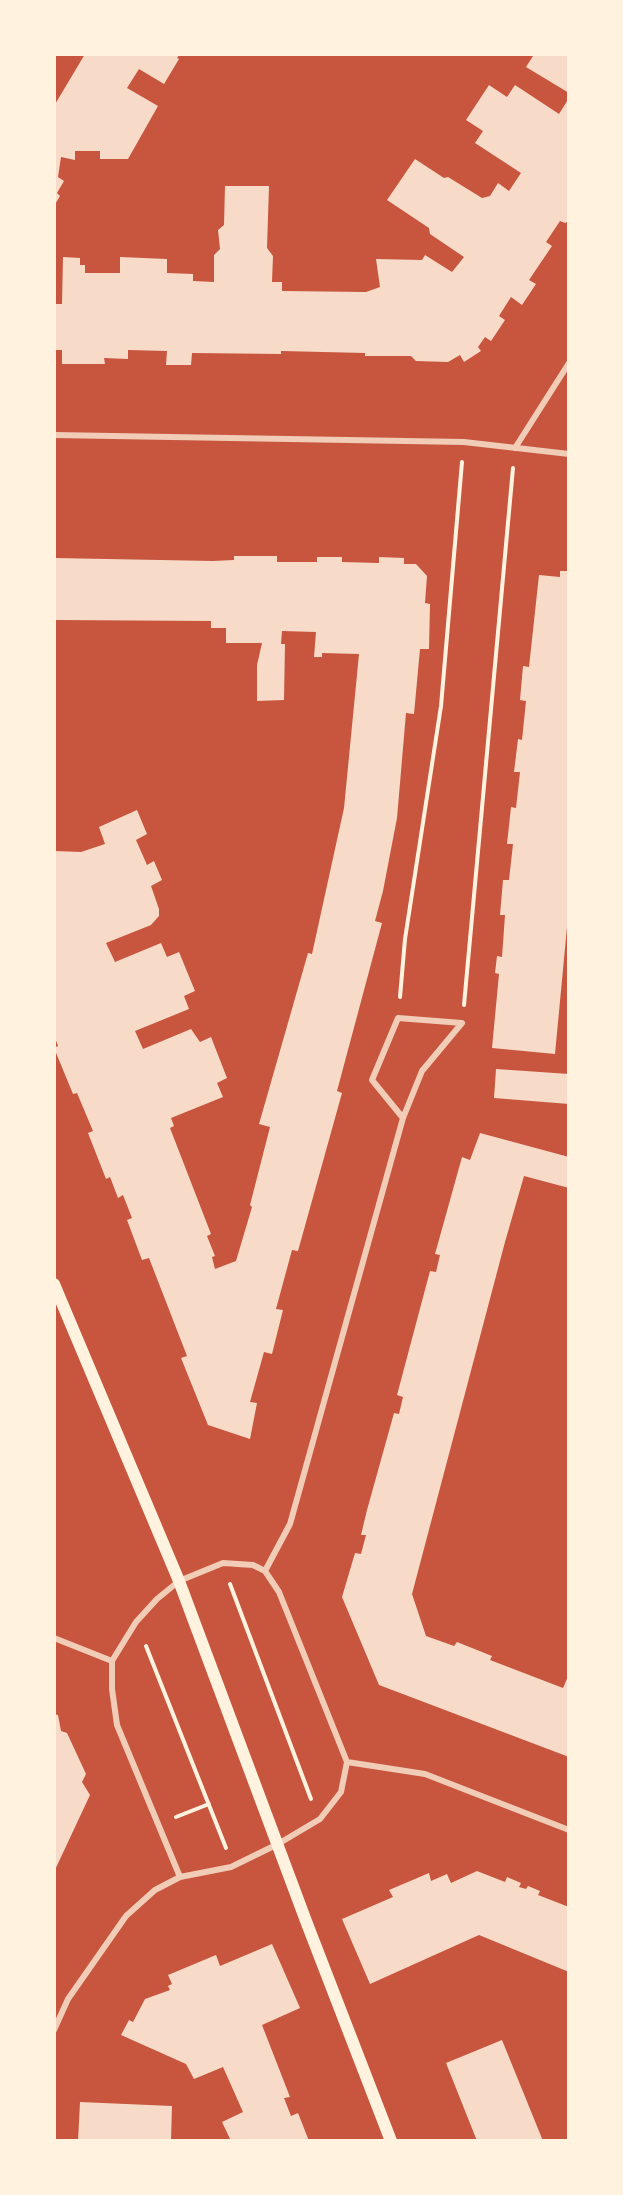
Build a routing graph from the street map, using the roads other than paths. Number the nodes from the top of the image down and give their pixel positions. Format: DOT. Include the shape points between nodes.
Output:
graph roads {
  1 [pos="569,363"];
  2 [pos="54,435"];
  3 [pos="514,448"];
  4 [pos="569,454"];
  5 [pos="404,1118"];
  6 [pos="54,1284"];
  7 [pos="265,1571"];
  8 [pos="179,1581"];
  9 [pos="54,1638"];
  10 [pos="112,1660"];
  11 [pos="347,1762"];
  12 [pos="569,1830"];
  13 [pos="278,1844"];
  14 [pos="180,1877"];
  15 [pos="54,2030"];
  16 [pos="391,2141"];
  1 -- 3 [label="street"];
  2 -- 3 [label="street" via="464,442"];
  3 -- 4 [label="street"];
  5 -- 5 [label="street" via="422,1071 462,1023 398,1018 372,1080"];
  5 -- 7 [label="street" via="290,1524"];
  6 -- 8 [label="main road"];
  7 -- 8 [label="street" via="254,1564 223,1563"];
  7 -- 11 [label="street" via="279,1592"];
  8 -- 10 [label="street" via="136,1622"];
  8 -- 13 [label="main road"];
  9 -- 10 [label="street"];
  10 -- 14 [label="street" via="117,1725"];
  11 -- 12 [label="street" via="424,1774"];
  11 -- 13 [label="street" via="341,1792 320,1819"];
  13 -- 14 [label="street" via="231,1866"];
  13 -- 16 [label="main road"];
  14 -- 15 [label="street" via="155,1890 126,1916 68,1999"];
}
